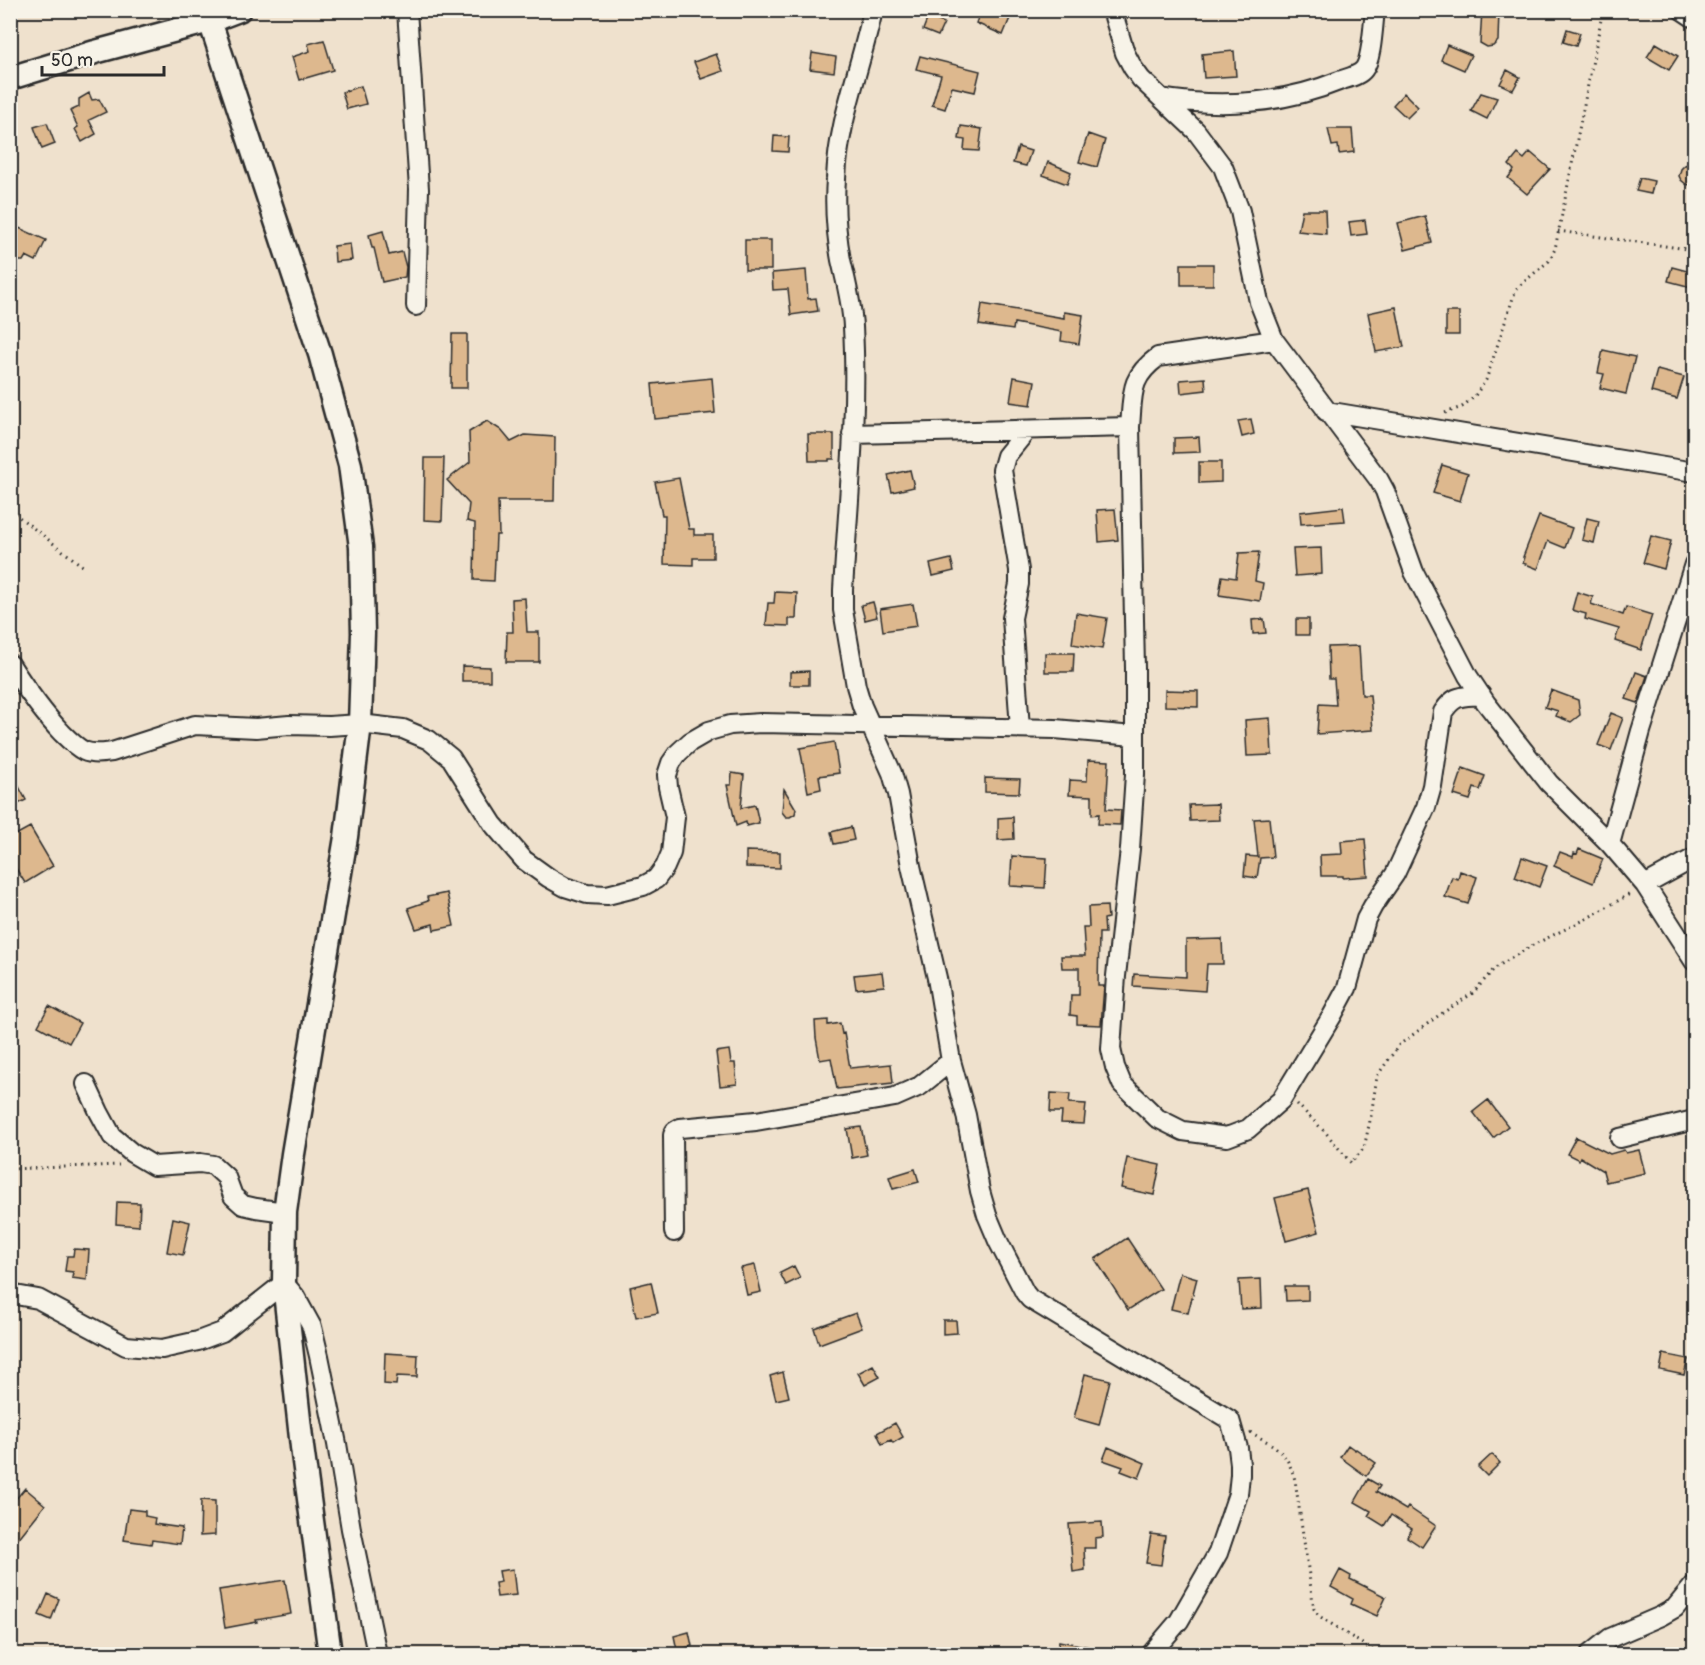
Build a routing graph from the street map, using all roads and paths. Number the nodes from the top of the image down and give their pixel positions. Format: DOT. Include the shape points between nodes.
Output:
graph roads {
  1 [pos="239,10"];
  2 [pos="407,10"];
  3 [pos="873,10"];
  4 [pos="1112,10"];
  5 [pos="1375,10"];
  6 [pos="1603,10"];
  7 [pos="1683,10"];
  8 [pos="211,16"];
  9 [pos="1695,18"];
  10 [pos="10,78"];
  11 [pos="1161,98"];
  12 [pos="1558,231"];
  13 [pos="1695,250"];
  14 [pos="416,306"];
  15 [pos="1274,340"];
  16 [pos="1326,411"];
  17 [pos="1444,413"];
  18 [pos="1130,427"];
  19 [pos="1027,430"];
  20 [pos="852,434"];
  21 [pos="1695,472"];
  22 [pos="10,510"];
  23 [pos="1695,564"];
  24 [pos="85,568"];
  25 [pos="10,664"];
  26 [pos="1481,695"];
  27 [pos="360,724"];
  28 [pos="870,725"];
  29 [pos="1020,728"];
  30 [pos="1134,736"];
  31 [pos="1610,844"];
  32 [pos="1695,858"];
  33 [pos="1645,885"];
  34 [pos="1695,961"];
  35 [pos="951,1061"];
  36 [pos="86,1084"];
  37 [pos="1284,1094"];
  38 [pos="1695,1120"];
  39 [pos="1620,1138"];
  40 [pos="121,1165"];
  41 [pos="10,1170"];
  42 [pos="285,1212"];
  43 [pos="674,1232"];
  44 [pos="284,1283"];
  45 [pos="10,1294"];
  46 [pos="1230,1420"];
  47 [pos="1694,1585"];
  48 [pos="330,1654"];
  49 [pos="376,1654"];
  50 [pos="1151,1654"];
  51 [pos="1378,1654"];
  52 [pos="1590,1654"];
  1 -- 8 [label="street"];
  2 -- 14 [label="street" via="419,189"];
  3 -- 20 [label="street" via="843,121 836,176 836,231 853,324"];
  4 -- 11 [label="street" via="1133,68"];
  5 -- 11 [label="street" via="1368,62 1362,72 1325,87 1266,101 1212,104"];
  6 -- 12 [label="path"];
  7 -- 9 [label="street"];
  8 -- 10 [label="street"];
  8 -- 27 [label="street" via="316,342 350,465 360,547"];
  11 -- 15 [label="street" via="1196,131 1223,167 1240,211 1259,302"];
  12 -- 13 [label="path"];
  12 -- 17 [label="path" via="1549,261 1515,292 1486,380 1462,407"];
  15 -- 16 [label="street"];
  15 -- 18 [label="street" via="1158,357 1138,375"];
  16 -- 21 [label="street"];
  16 -- 26 [label="street" via="1379,480 1414,572"];
  18 -- 19 [label="street"];
  18 -- 30 [label="street"];
  19 -- 20 [label="street"];
  19 -- 29 [label="street" via="1006,456 1002,470 1020,570 1012,618"];
  20 -- 28 [label="street" via="843,610 856,686"];
  22 -- 24 [label="path"];
  23 -- 31 [label="street" via="1641,731"];
  25 -- 27 [label="street" via="48,718 85,751 112,752 195,726"];
  26 -- 31 [label="street" via="1549,783"];
  26 -- 37 [label="street" via="1457,698 1443,712 1426,807 1395,874 1366,919 1347,988"];
  27 -- 28 [label="street" via="403,729 429,740 451,758 493,824 524,860 565,887 607,895 643,886 656,879 665,867 671,853 675,817 668,775 671,763 690,742 730,725"];
  27 -- 42 [label="street" via="346,837"];
  28 -- 29 [label="street"];
  28 -- 35 [label="street" via="898,794"];
  29 -- 30 [label="street"];
  30 -- 37 [label="street" via="1130,849 1111,1049 1115,1068 1122,1084 1157,1118 1184,1131 1227,1137 1248,1129"];
  31 -- 33 [label="street"];
  32 -- 33 [label="street"];
  33 -- 34 [label="street"];
  33 -- 37 [label="path" via="1496,968 1473,993 1399,1045 1377,1076 1364,1148 1351,1162"];
  35 -- 43 [label="street" via="920,1086 895,1097 675,1131"];
  35 -- 46 [label="street" via="987,1215 1025,1293"];
  36 -- 42 [label="street" via="112,1136 132,1153 154,1166 200,1162 213,1165 226,1177 233,1196 243,1205"];
  38 -- 39 [label="street"];
  40 -- 41 [label="path"];
  42 -- 44 [label="street"];
  44 -- 45 [label="street" via="222,1332 162,1349 126,1346 38,1299"];
  44 -- 48 [label="street"];
  44 -- 49 [label="street" via="312,1327"];
  46 -- 50 [label="street" via="1238,1448 1238,1494 1218,1553 1192,1601"];
  46 -- 51 [label="path" via="1282,1450 1290,1464 1314,1609"];
  47 -- 52 [label="street" via="1675,1608 1610,1638"];
}
